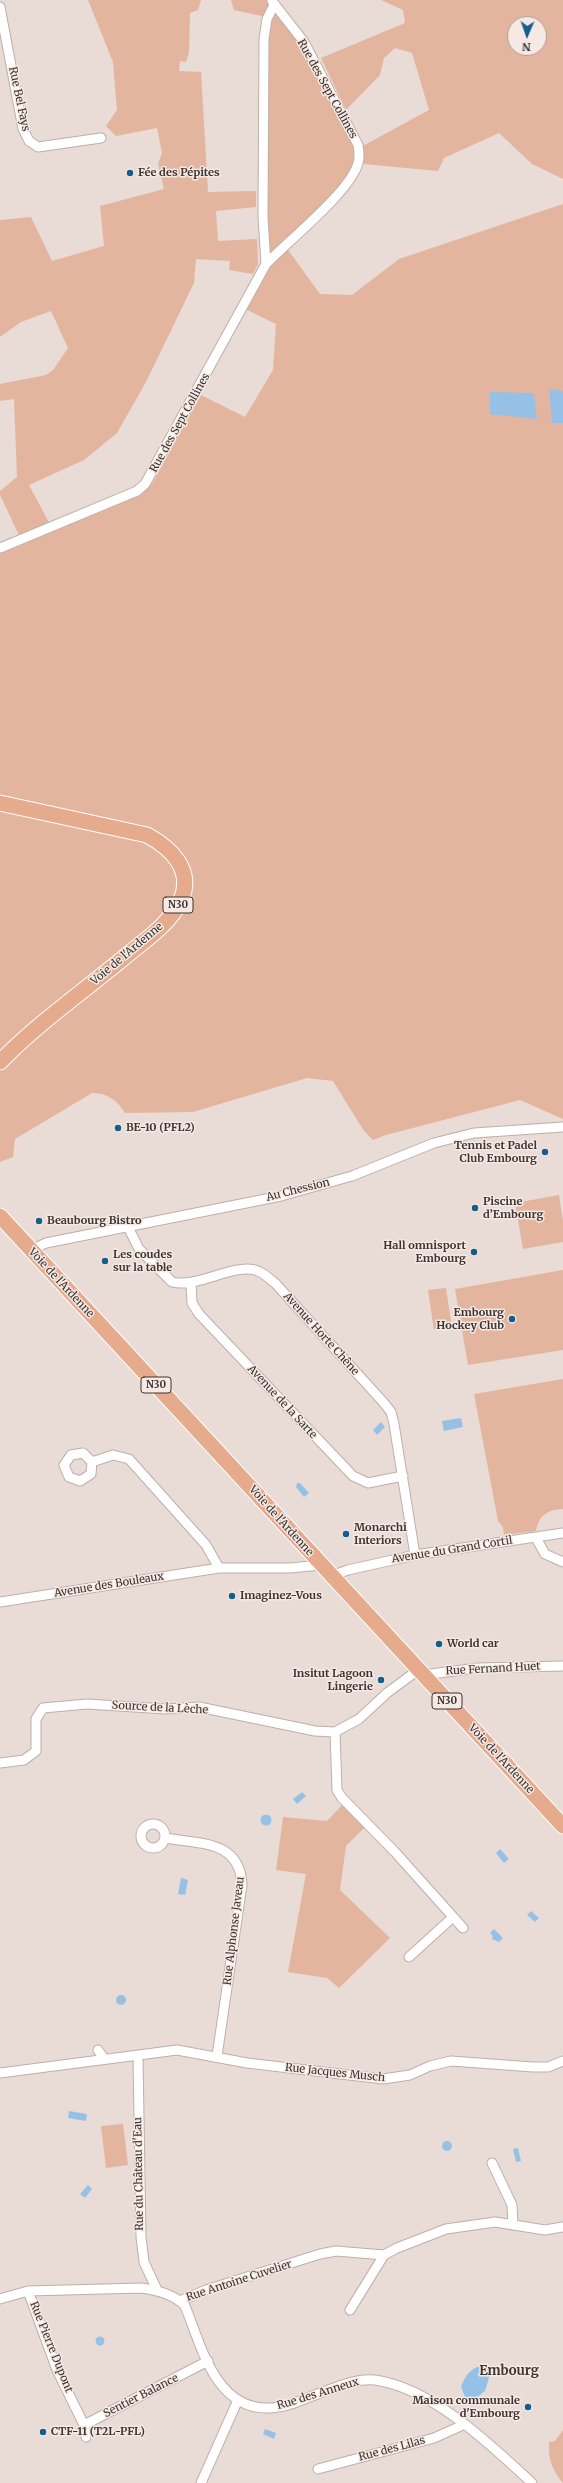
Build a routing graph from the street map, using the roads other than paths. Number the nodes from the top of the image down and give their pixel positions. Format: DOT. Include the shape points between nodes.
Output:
graph roads {
  1 [pos="272,2"];
  2 [pos="0,7"];
  3 [pos="101,138"];
  4 [pos="266,264"];
  5 [pos="0,548"];
  6 [pos="0,803"];
  7 [pos="0,1062"];
  8 [pos="563,1127"];
  9 [pos="0,1216"];
  10 [pos="128,1225"];
  11 [pos="31,1250"];
  12 [pos="191,1283"];
  13 [pos="92,1462"];
  14 [pos="403,1476"];
  15 [pos="563,1533"];
  16 [pos="536,1538"];
  17 [pos="415,1555"];
  18 [pos="563,1562"];
  19 [pos="218,1568"];
  20 [pos="326,1571"];
  21 [pos="0,1602"];
  22 [pos="563,1666"];
  23 [pos="420,1673"];
  24 [pos="335,1732"];
  25 [pos="0,1763"];
  26 [pos="563,1826"];
  27 [pos="165,1838"];
  28 [pos="452,1918"];
  29 [pos="463,1928"];
  30 [pos="410,1957"];
  31 [pos="98,2050"];
  32 [pos="138,2056"];
  33 [pos="217,2056"];
  34 [pos="104,2059"];
  35 [pos="563,2061"];
  36 [pos="0,2073"];
  37 [pos="492,2163"];
  38 [pos="513,2224"];
  39 [pos="563,2226"];
  40 [pos="384,2255"];
  41 [pos="157,2290"];
  42 [pos="28,2292"];
  43 [pos="0,2298"];
  44 [pos="180,2300"];
  45 [pos="350,2310"];
  46 [pos="208,2361"];
  47 [pos="238,2402"];
  48 [pos="84,2425"];
  49 [pos="463,2425"];
  50 [pos="86,2437"];
  51 [pos="318,2468"];
  52 [pos="202,2483"];
  53 [pos="532,2483"];
  1 -- 4 [label="street, Rue des Sept Collines" via="264,39 263,217"];
  1 -- 4 [label="street, Rue des Sept Collines" via="304,42 358,145 360,157 356,169 339,194"];
  2 -- 3 [label="street, Rue Bel Fays" via="23,129 29,141 38,147"];
  4 -- 5 [label="street, Rue des Sept Collines" via="145,484 137,491"];
  6 -- 7 [label="main road, Voie de l'Ardenne / N30" via="147,835 165,845 176,856 185,882 182,899 160,927 65,1004"];
  8 -- 10 [label="street, Au Chession" via="474,1133 434,1143 352,1176 281,1196"];
  9 -- 11 [label="main road, Voie de l'Ardenne / N30"];
  10 -- 11 [label="street, Au Chession" via="46,1242"];
  10 -- 12 [label="street, Avenue Horte Chêne" via="139,1248 172,1282"];
  11 -- 20 [label="main road, Voie de l'Ardenne / N30"];
  12 -- 14 [label="street, Avenue de la Sarte" via="192,1303 199,1314 353,1476 368,1483"];
  12 -- 14 [label="street, Avenue Horte Chêne" via="239,1270 259,1271 275,1283 391,1412"];
  13 -- 19 [label="street" via="113,1455 129,1459 206,1545"];
  14 -- 17 [label="street, Avenue Horte Chêne"];
  15 -- 16 [label="street, Avenue du Grand Cortil"];
  16 -- 17 [label="street, Avenue du Grand Cortil"];
  16 -- 18 [label="street" via="545,1554"];
  17 -- 20 [label="street, Avenue du Grand Cortil" via="348,1570"];
  19 -- 20 [label="street, Avenue des Bouleaux"];
  19 -- 21 [label="street, Avenue des Bouleaux"];
  20 -- 23 [label="main road, Voie de l'Ardenne / N30"];
  22 -- 23 [label="street, Rue Fernand Huet" via="478,1668"];
  23 -- 24 [label="street" via="396,1685 359,1718"];
  23 -- 26 [label="main road, Voie de l'Ardenne / N30"];
  24 -- 25 [label="street, Source de la Lèche" via="315,1731 199,1707 166,1709 63,1705 43,1708 39,1712 36,1751 32,1756 24,1760"];
  24 -- 28 [label="street" via="337,1790 342,1798 395,1852"];
  27 -- 33 [label="street, Rue Alphonse Javeau" via="223,1849 232,1854 242,1870"];
  28 -- 29 [label="street"];
  28 -- 30 [label="street"];
  31 -- 34 [label="street"];
  32 -- 33 [label="street, Rue Jacques Musch" via="177,2050"];
  32 -- 34 [label="street, Rue Jacques Musch"];
  32 -- 41 [label="street, Rue du Château d'Eau" via="141,2237 144,2262"];
  33 -- 35 [label="street, Rue Jacques Musch" via="247,2063 383,2079 410,2075 430,2066 451,2061 533,2067 548,2067"];
  34 -- 36 [label="street, Rue Jacques Musch"];
  37 -- 38 [label="street" via="512,2205"];
  38 -- 39 [label="street" via="545,2230"];
  38 -- 40 [label="street" via="495,2222 446,2229"];
  40 -- 44 [label="street, Rue Antoine Cuvelier" via="336,2251 320,2254"];
  40 -- 45 [label="street"];
  41 -- 42 [label="street, Rue Antoine Cuvelier" via="141,2288"];
  41 -- 44 [label="street, Rue Antoine Cuvelier"];
  42 -- 43 [label="street, Rue Antoine Cuvelier"];
  42 -- 48 [label="street, Rue Pierre Dupont" via="57,2370"];
  44 -- 46 [label="street" via="185,2306"];
  46 -- 47 [label="street" via="218,2381"];
  46 -- 48 [label="street, Sentier Balance"];
  47 -- 49 [label="street, Rue des Anneux" via="269,2408 283,2406 360,2380 376,2380 410,2390 429,2399"];
  47 -- 52 [label="street"];
  48 -- 50 [label="street"];
  49 -- 51 [label="street, Rue des Lilas" via="434,2438"];
  49 -- 53 [label="street, Rue des Anneux"];
}
